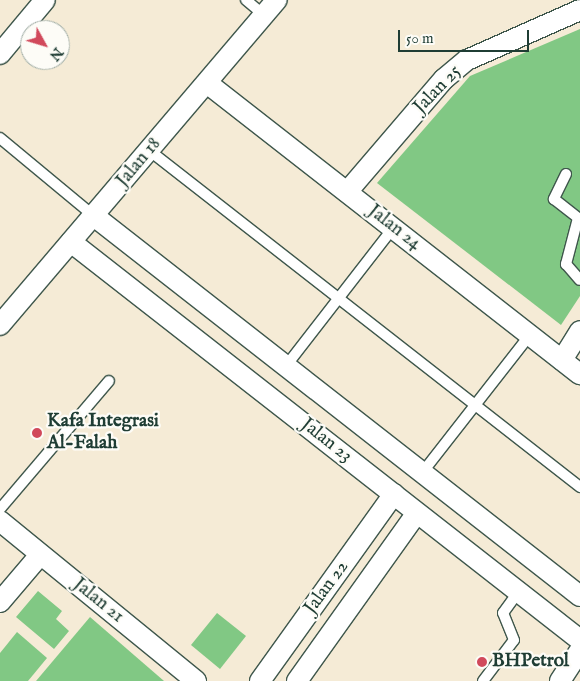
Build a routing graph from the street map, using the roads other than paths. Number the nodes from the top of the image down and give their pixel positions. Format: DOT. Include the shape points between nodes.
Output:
graph roads {
  1 [pos="45,0"];
  2 [pos="246,0"];
  3 [pos="271,7"];
  4 [pos="580,10"];
  5 [pos="0,54"];
  6 [pos="207,83"];
  7 [pos="0,138"];
  8 [pos="150,151"];
  9 [pos="566,174"];
  10 [pos="348,192"];
  11 [pos="94,216"];
  12 [pos="393,228"];
  13 [pos="71,242"];
  14 [pos="580,280"];
  15 [pos="338,298"];
  16 [pos="0,325"];
  17 [pos="580,330"];
  18 [pos="530,335"];
  19 [pos="562,360"];
  20 [pos="286,366"];
  21 [pos="580,374"];
  22 [pos="109,381"];
  23 [pos="475,405"];
  24 [pos="422,473"];
  25 [pos="580,487"];
  26 [pos="394,494"];
  27 [pos="0,509"];
  28 [pos="417,513"];
  29 [pos="0,521"];
  30 [pos="40,554"];
  31 [pos="518,592"];
  32 [pos="580,596"];
  33 [pos="0,602"];
  34 [pos="580,640"];
  35 [pos="580,650"];
  36 [pos="196,681"];
  37 [pos="260,681"];
  38 [pos="297,681"];
  39 [pos="483,681"];
  40 [pos="560,681"];
  1 -- 5 [label="street"];
  2 -- 3 [label="lane"];
  3 -- 6 [label="street, Jalan 18"];
  4 -- 10 [label="street, Jalan 25" via="467,60 444,79"];
  6 -- 8 [label="street, Jalan 18"];
  6 -- 10 [label="street, Jalan 24"];
  7 -- 11 [label="lane"];
  8 -- 11 [label="street, Jalan 18"];
  8 -- 15 [label="lane"];
  9 -- 14 [label="lane" via="554,199 578,218 566,264"];
  10 -- 12 [label="street, Jalan 24"];
  11 -- 13 [label="street, Jalan 18"];
  11 -- 20 [label="street, Jalan 23"];
  12 -- 15 [label="lane"];
  12 -- 18 [label="street, Jalan 24"];
  13 -- 16 [label="street, Jalan 18"];
  13 -- 26 [label="street, Jalan 23"];
  15 -- 20 [label="lane"];
  15 -- 23 [label="lane"];
  17 -- 19 [label="street"];
  18 -- 19 [label="street, Jalan 24"];
  18 -- 23 [label="lane"];
  19 -- 21 [label="street, Jalan 24"];
  20 -- 24 [label="street, Jalan 23"];
  22 -- 27 [label="lane"];
  23 -- 24 [label="lane"];
  23 -- 25 [label="lane"];
  24 -- 32 [label="street, Jalan 23"];
  26 -- 28 [label="street, Jalan 23"];
  26 -- 37 [label="street, Jalan 22"];
  28 -- 31 [label="street, Jalan 23"];
  28 -- 38 [label="street, Jalan 22"];
  29 -- 30 [label="street, Jalan 21"];
  30 -- 33 [label="street"];
  30 -- 36 [label="street, Jalan 21"];
  31 -- 34 [label="street, Jalan 23"];
  31 -- 39 [label="lane" via="503,613 514,640"];
  35 -- 40 [label="street"];
}
